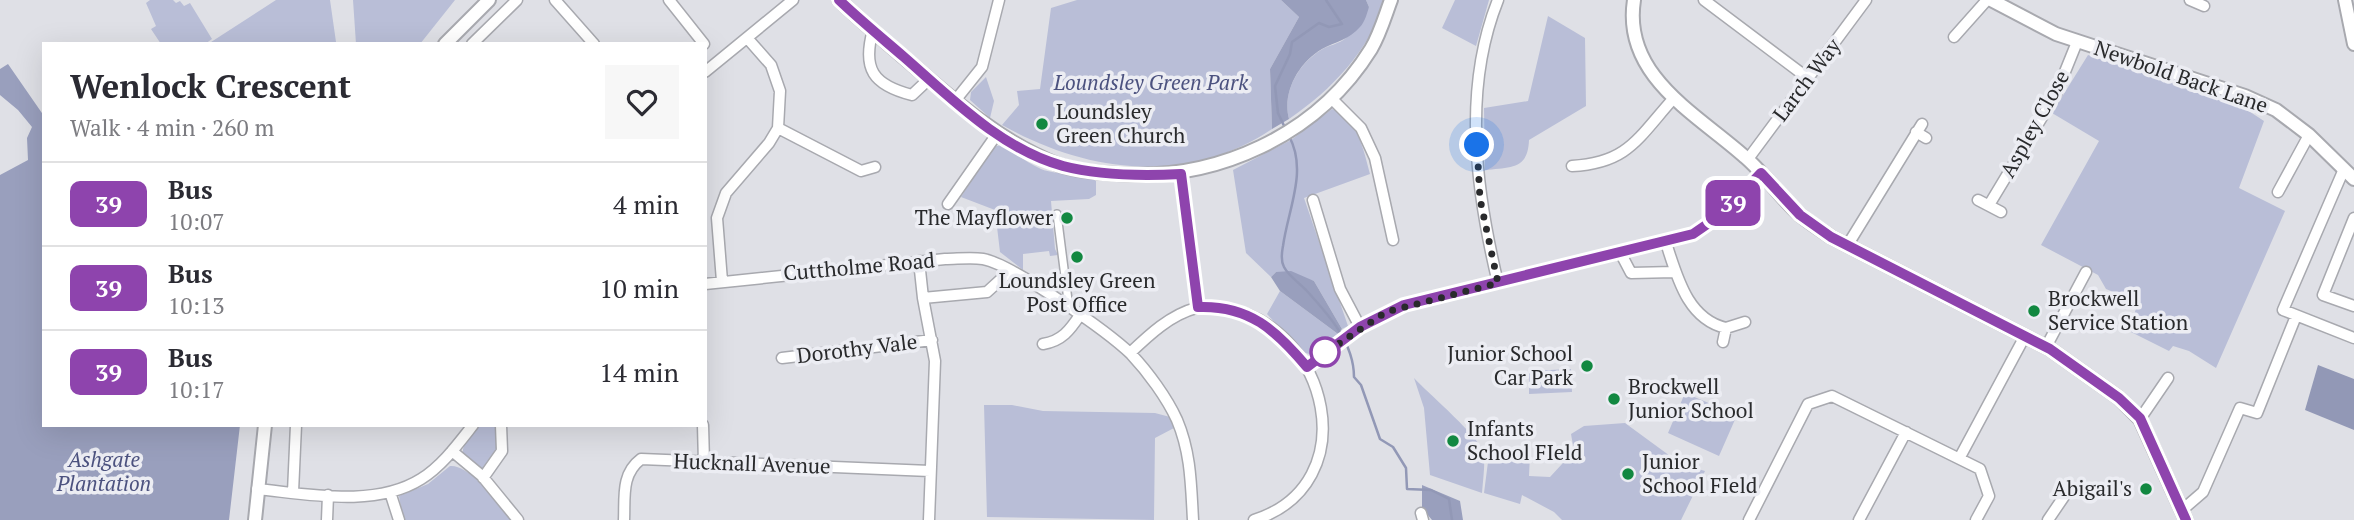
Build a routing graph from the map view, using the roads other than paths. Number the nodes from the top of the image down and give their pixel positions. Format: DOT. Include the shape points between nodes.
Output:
graph roads {
  1 [pos="489,0"];
  2 [pos="517,0"];
  3 [pos="555,0"];
  4 [pos="669,0"];
  5 [pos="793,0"];
  6 [pos="839,0"];
  7 [pos="997,0"];
  8 [pos="1391,0"];
  9 [pos="1498,0"];
  10 [pos="1634,0"];
  11 [pos="1704,0"];
  12 [pos="1866,0"];
  13 [pos="1989,0"];
  14 [pos="2190,0"];
  15 [pos="2345,0"];
  16 [pos="2204,6"];
  17 [pos="873,30"];
  18 [pos="1954,37"];
  19 [pos="748,39"];
  20 [pos="447,42"];
  21 [pos="474,42"];
  22 [pos="592,42"];
  23 [pos="702,42"];
  24 [pos="2077,42"];
  25 [pos="2354,44"];
  26 [pos="707,49"];
  27 [pos="718,62"];
  28 [pos="707,70"];
  29 [pos="929,79"];
  30 [pos="1810,79"];
  31 [pos="1331,98"];
  32 [pos="1673,99"];
  33 [pos="954,102"];
  34 [pos="778,128"];
  35 [pos="998,134"];
  36 [pos="2309,135"];
  37 [pos="1926,138"];
  38 [pos="1748,159"];
  39 [pos="1578,163"];
  40 [pos="874,167"];
  41 [pos="2344,169"];
  42 [pos="1761,173"];
  43 [pos="1181,174"];
  44 [pos="2354,179"];
  45 [pos="2278,192"];
  46 [pos="1313,200"];
  47 [pos="1978,200"];
  48 [pos="948,204"];
  49 [pos="1989,205"];
  50 [pos="2001,212"];
  51 [pos="1057,214"];
  52 [pos="2354,218"];
  53 [pos="1393,240"];
  54 [pos="1666,243"];
  55 [pos="1847,246"];
  56 [pos="1620,254"];
  57 [pos="919,261"];
  58 [pos="1010,271"];
  59 [pos="1674,272"];
  60 [pos="2086,272"];
  61 [pos="722,281"];
  62 [pos="1498,283"];
  63 [pos="707,284"];
  64 [pos="922,298"];
  65 [pos="2354,306"];
  66 [pos="1198,307"];
  67 [pos="1069,309"];
  68 [pos="1080,315"];
  69 [pos="2296,316"];
  70 [pos="1745,322"];
  71 [pos="1360,327"];
  72 [pos="1726,328"];
  73 [pos="2025,336"];
  74 [pos="2354,338"];
  75 [pos="932,340"];
  76 [pos="1723,342"];
  77 [pos="1043,344"];
  78 [pos="2046,347"];
  79 [pos="1130,353"];
  80 [pos="782,358"];
  81 [pos="1307,367"];
  82 [pos="2168,378"];
  83 [pos="2140,418"];
  84 [pos="265,427"];
  85 [pos="296,427"];
  86 [pos="471,427"];
  87 [pos="501,427"];
  88 [pos="703,427"];
  89 [pos="1906,432"];
  90 [pos="452,451"];
  91 [pos="1960,457"];
  92 [pos="704,463"];
  93 [pos="930,471"];
  94 [pos="483,478"];
  95 [pos="257,489"];
  96 [pos="293,492"];
  97 [pos="390,492"];
  98 [pos="328,495"];
  99 [pos="2065,495"];
  100 [pos="2183,515"];
  101 [pos="1276,517"];
  102 [pos="256,520"];
  103 [pos="327,520"];
  104 [pos="399,520"];
  105 [pos="518,520"];
  106 [pos="624,520"];
  107 [pos="929,520"];
  108 [pos="1193,520"];
  109 [pos="1254,520"];
  110 [pos="1749,520"];
  111 [pos="1859,520"];
  112 [pos="1976,520"];
  113 [pos="2048,520"];
  1 -- 20 [label="street"];
  2 -- 21 [label="street"];
  3 -- 22 [label="street"];
  4 -- 23 [label="street"];
  5 -- 19 [label="street"];
  6 -- 17 [label="street"];
  7 -- 33 [label="street" via="982,67"];
  8 -- 31 [label="street" via="1371,49"];
  9 -- 62 [label="street" via="1481,59 1477,166"];
  10 -- 32 [label="street" via="1633,30 1642,58"];
  11 -- 30 [label="street"];
  12 -- 30 [label="street, Larch Way"];
  13 -- 18 [label="street"];
  13 -- 24 [label="street, Newbold Back Lane" via="2035,26"];
  14 -- 16 [label="street"];
  15 -- 25 [label="street"];
  17 -- 29 [label="street"];
  17 -- 29 [label="street" via="867,51 869,66 888,89 912,94"];
  19 -- 27 [label="street"];
  19 -- 34 [label="street" via="771,65 780,90"];
  24 -- 36 [label="street, Newbold Back Lane" via="2245,96 2276,110"];
  24 -- 49 [label="street, Aspley Close" via="2056,94"];
  26 -- 27 [label="street"];
  27 -- 28 [label="street"];
  29 -- 33 [label="street"];
  30 -- 38 [label="street, Larch Way"];
  31 -- 43 [label="street" via="1286,132 1222,163"];
  31 -- 53 [label="street" via="1361,128 1375,158"];
  32 -- 38 [label="street"];
  32 -- 39 [label="street" via="1622,154 1601,164"];
  33 -- 35 [label="street"];
  34 -- 40 [label="street" via="861,170"];
  34 -- 61 [label="street" via="726,193 717,218"];
  35 -- 43 [label="street" via="1061,166 1147,176"];
  35 -- 48 [label="street"];
  36 -- 41 [label="street, Newbold Back Lane"];
  36 -- 45 [label="street"];
  37 -- 55 [label="street" via="1919,128"];
  38 -- 42 [label="street"];
  41 -- 44 [label="street, Newbold Back Lane"];
  41 -- 69 [label="street" via="2283,310"];
  42 -- 54 [label="street" via="1711,223"];
  42 -- 55 [label="street" via="1800,215"];
  43 -- 66 [label="street"];
  46 -- 71 [label="street" via="1340,289"];
  47 -- 49 [label="street"];
  49 -- 50 [label="street"];
  51 -- 67 [label="street"];
  52 -- 65 [label="street" via="2323,295"];
  54 -- 56 [label="street"];
  54 -- 59 [label="street"];
  55 -- 73 [label="street"];
  56 -- 59 [label="street" via="1631,273"];
  56 -- 62 [label="street"];
  57 -- 58 [label="street, Cuttholme Road" via="984,259"];
  57 -- 61 [label="street, Cuttholme Road"];
  57 -- 64 [label="street"];
  58 -- 64 [label="street, Cuttholme Road" via="987,292"];
  58 -- 67 [label="street, Cuttholme Road"];
  59 -- 72 [label="street" via="1689,302 1710,322"];
  60 -- 78 [label="street"];
  61 -- 63 [label="street, Cuttholme Road"];
  62 -- 71 [label="street" via="1404,305"];
  64 -- 75 [label="street"];
  66 -- 79 [label="street" via="1152,332"];
  66 -- 81 [label="street" via="1240,312 1267,324"];
  67 -- 68 [label="street, Cuttholme Road"];
  68 -- 77 [label="street" via="1068,332"];
  68 -- 79 [label="street, Cuttholme Road"];
  69 -- 74 [label="street"];
  69 -- 100 [label="street" via="2257,414 2240,408 2203,492"];
  70 -- 72 [label="street"];
  71 -- 81 [label="street"];
  72 -- 76 [label="street"];
  73 -- 78 [label="street"];
  73 -- 91 [label="street"];
  75 -- 80 [label="street, Dorothy Vale"];
  75 -- 93 [label="street"];
  78 -- 83 [label="street" via="2102,384"];
  79 -- 108 [label="street, Cuttholme Road" via="1149,374 1176,419 1191,464"];
  81 -- 101 [label="street" via="1320,397 1324,438 1309,480"];
  82 -- 83 [label="street"];
  83 -- 100 [label="street"];
  84 -- 95 [label="street"];
  85 -- 96 [label="street"];
  86 -- 90 [label="street"];
  87 -- 94 [label="street" via="502,451"];
  88 -- 92 [label="street"];
  89 -- 91 [label="street"];
  89 -- 110 [label="street" via="1832,397 1808,404"];
  89 -- 111 [label="street"];
  90 -- 94 [label="street"];
  90 -- 97 [label="street" via="420,480"];
  91 -- 112 [label="street" via="1980,469 1988,486 1989,496"];
  92 -- 93 [label="street, Hucknall Avenue"];
  92 -- 106 [label="street, Hucknall Avenue" via="640,459 625,479"];
  93 -- 107 [label="street"];
  94 -- 105 [label="street"];
  95 -- 96 [label="street"];
  95 -- 102 [label="street"];
  96 -- 98 [label="street"];
  97 -- 98 [label="street"];
  97 -- 104 [label="street"];
  98 -- 103 [label="street"];
  99 -- 113 [label="street"];
  101 -- 109 [label="street"];
}
